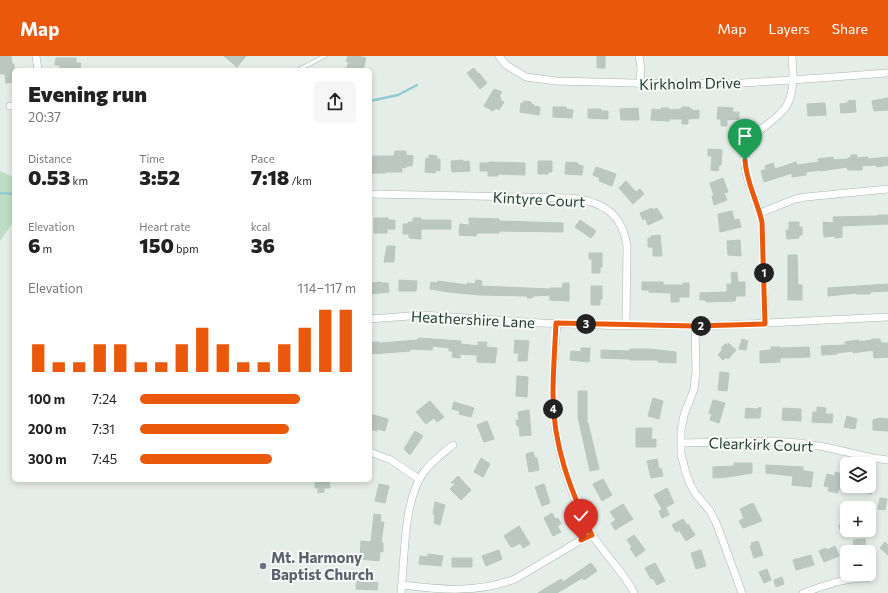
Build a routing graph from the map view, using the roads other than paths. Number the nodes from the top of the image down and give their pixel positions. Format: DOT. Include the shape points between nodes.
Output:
graph roads {
  1 [pos="36,56"];
  2 [pos="325,56"];
  3 [pos="499,56"];
  4 [pos="639,56"];
  5 [pos="792,56"];
  6 [pos="38,68"];
  7 [pos="302,68"];
  8 [pos="888,73"];
  9 [pos="792,80"];
  10 [pos="640,84"];
  11 [pos="888,189"];
  12 [pos="372,194"];
  13 [pos="760,213"];
  14 [pos="888,317"];
  15 [pos="372,319"];
  16 [pos="556,323"];
  17 [pos="765,324"];
  18 [pos="626,326"];
  19 [pos="695,326"];
  20 [pos="681,443"];
  21 [pos="454,444"];
  22 [pos="372,453"];
  23 [pos="888,460"];
  24 [pos="419,479"];
  25 [pos="592,535"];
  26 [pos="840,580"];
  27 [pos="402,589"];
  28 [pos="634,593"];
  29 [pos="742,593"];
  30 [pos="803,593"];
  1 -- 6 [label="street"];
  2 -- 7 [label="lane"];
  3 -- 10 [label="street, Kirkholm Drive" via="506,65 531,79"];
  4 -- 10 [label="street"];
  5 -- 9 [label="street"];
  8 -- 9 [label="street, Kirkholm Drive"];
  9 -- 10 [label="street, Kirkholm Drive"];
  9 -- 13 [label="street" via="788,104 759,130 746,153 746,176"];
  11 -- 13 [label="street" via="795,199"];
  12 -- 18 [label="street, Kintyre Court" via="570,198 597,203 615,217 626,238"];
  13 -- 17 [label="street"];
  14 -- 17 [label="street, Heathershire Lane"];
  15 -- 16 [label="street, Heathershire Lane" via="423,315"];
  16 -- 18 [label="street, Heathershire Lane"];
  16 -- 25 [label="street" via="553,395 555,429 572,493"];
  17 -- 19 [label="street, Heathershire Lane"];
  18 -- 19 [label="street, Heathershire Lane"];
  19 -- 20 [label="street" via="694,389 684,415"];
  20 -- 23 [label="street, Clearkirk Court" via="799,443"];
  20 -- 29 [label="street" via="686,473 695,493 710,511 717,525"];
  21 -- 24 [label="street" via="432,463"];
  22 -- 24 [label="street" via="391,460"];
  24 -- 27 [label="street" via="409,510"];
  25 -- 27 [label="street" via="498,587 467,592"];
  25 -- 28 [label="street" via="628,580"];
  26 -- 30 [label="street"];
}
